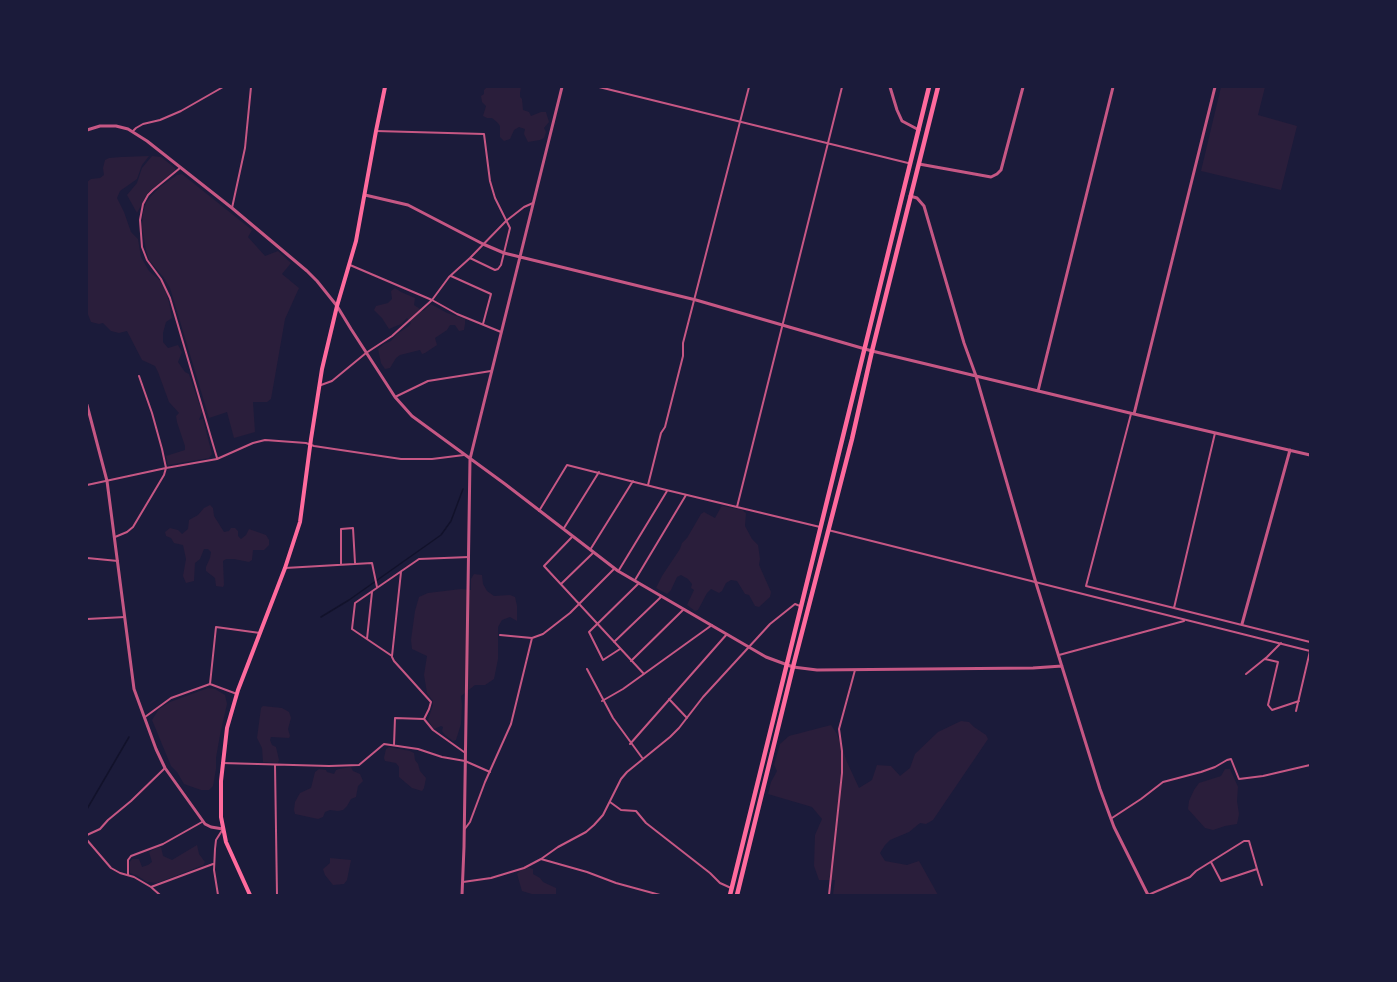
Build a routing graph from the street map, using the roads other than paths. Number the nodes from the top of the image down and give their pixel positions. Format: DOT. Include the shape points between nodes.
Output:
graph roads {
  1 [pos="223,87"];
  2 [pos="251,87"];
  3 [pos="385,87"];
  4 [pos="562,87"];
  5 [pos="599,87"];
  6 [pos="749,87"];
  7 [pos="842,87"];
  8 [pos="890,87"];
  9 [pos="929,87"];
  10 [pos="938,87"];
  11 [pos="1023,87"];
  12 [pos="1113,87"];
  13 [pos="1215,87"];
  14 [pos="740,122"];
  15 [pos="87,130"];
  16 [pos="919,130"];
  17 [pos="133,131"];
  18 [pos="376,131"];
  19 [pos="828,144"];
  20 [pos="911,164"];
  21 [pos="919,164"];
  22 [pos="180,168"];
  23 [pos="365,195"];
  24 [pos="910,196"];
  25 [pos="533,203"];
  26 [pos="232,208"];
  27 [pos="506,220"];
  28 [pos="483,244"];
  29 [pos="504,253"];
  30 [pos="520,257"];
  31 [pos="470,258"];
  32 [pos="350,265"];
  33 [pos="451,276"];
  34 [pos="432,300"];
  35 [pos="696,300"];
  36 [pos="337,306"];
  37 [pos="783,324"];
  38 [pos="483,325"];
  39 [pos="501,332"];
  40 [pos="864,349"];
  41 [pos="872,351"];
  42 [pos="366,353"];
  43 [pos="491,371"];
  44 [pos="140,376"];
  45 [pos="976,376"];
  46 [pos="320,386"];
  47 [pos="1038,391"];
  48 [pos="395,397"];
  49 [pos="87,405"];
  50 [pos="1132,414"];
  51 [pos="1215,433"];
  52 [pos="310,445"];
  53 [pos="1290,450"];
  54 [pos="464,454"];
  55 [pos="1310,455"];
  56 [pos="217,459"];
  57 [pos="470,459"];
  58 [pos="166,468"];
  59 [pos="599,472"];
  60 [pos="107,481"];
  61 [pos="633,481"];
  62 [pos="87,485"];
  63 [pos="648,485"];
  64 [pos="667,490"];
  65 [pos="686,495"];
  66 [pos="737,507"];
  67 [pos="539,511"];
  68 [pos="820,527"];
  69 [pos="563,530"];
  70 [pos="828,530"];
  71 [pos="115,537"];
  72 [pos="572,537"];
  73 [pos="592,551"];
  74 [pos="468,557"];
  75 [pos="87,558"];
  76 [pos="118,561"];
  77 [pos="341,564"];
  78 [pos="355,564"];
  79 [pos="285,568"];
  80 [pos="614,569"];
  81 [pos="401,572"];
  82 [pos="618,572"];
  83 [pos="634,580"];
  84 [pos="1036,583"];
  85 [pos="561,584"];
  86 [pos="639,584"];
  87 [pos="377,587"];
  88 [pos="372,592"];
  89 [pos="661,597"];
  90 [pos="579,604"];
  91 [pos="801,606"];
  92 [pos="1174,608"];
  93 [pos="684,609"];
  94 [pos="125,617"];
  95 [pos="87,619"];
  96 [pos="1187,620"];
  97 [pos="597,624"];
  98 [pos="1242,624"];
  99 [pos="712,625"];
  100 [pos="260,633"];
  101 [pos="727,633"];
  102 [pos="1239,633"];
  103 [pos="500,635"];
  104 [pos="532,638"];
  105 [pos="367,639"];
  106 [pos="614,642"];
  107 [pos="1310,642"];
  108 [pos="1281,643"];
  109 [pos="749,647"];
  110 [pos="620,649"];
  111 [pos="1310,651"];
  112 [pos="1059,655"];
  113 [pos="392,656"];
  114 [pos="1265,658"];
  115 [pos="632,661"];
  116 [pos="786,665"];
  117 [pos="1062,666"];
  118 [pos="793,667"];
  119 [pos="586,669"];
  120 [pos="855,670"];
  121 [pos="644,674"];
  122 [pos="1246,674"];
  123 [pos="210,684"];
  124 [pos="237,694"];
  125 [pos="669,699"];
  126 [pos="602,701"];
  127 [pos="1299,701"];
  128 [pos="1296,711"];
  129 [pos="144,717"];
  130 [pos="687,718"];
  131 [pos="424,719"];
  132 [pos="630,744"];
  133 [pos="394,745"];
  134 [pos="466,753"];
  135 [pos="643,759"];
  136 [pos="465,761"];
  137 [pos="222,763"];
  138 [pos="275,765"];
  139 [pos="1310,765"];
  140 [pos="165,768"];
  141 [pos="490,772"];
  142 [pos="610,802"];
  143 [pos="1111,819"];
  144 [pos="203,821"];
  145 [pos="223,829"];
  146 [pos="464,830"];
  147 [pos="87,836"];
  148 [pos="87,840"];
  149 [pos="542,859"];
  150 [pos="1211,862"];
  151 [pos="214,863"];
  152 [pos="1257,869"];
  153 [pos="128,875"];
  154 [pos="463,882"];
  155 [pos="1262,885"];
  156 [pos="152,887"];
  157 [pos="731,888"];
  158 [pos="160,895"];
  159 [pos="218,895"];
  160 [pos="250,895"];
  161 [pos="277,895"];
  162 [pos="462,895"];
  163 [pos="660,895"];
  164 [pos="729,895"];
  165 [pos="737,895"];
  166 [pos="829,895"];
  167 [pos="1148,895"];
  1 -- 17 [label="street" via="181,111"];
  2 -- 26 [label="street" via="245,148"];
  3 -- 18 [label="main road"];
  4 -- 25 [label="street"];
  5 -- 14 [label="street"];
  6 -- 14 [label="street"];
  7 -- 19 [label="street"];
  8 -- 16 [label="street" via="902,121"];
  9 -- 16 [label="highway"];
  10 -- 21 [label="highway"];
  11 -- 21 [label="street" via="997,174 991,177"];
  12 -- 47 [label="street"];
  13 -- 50 [label="street"];
  14 -- 19 [label="street"];
  14 -- 35 [label="street"];
  15 -- 17 [label="street" via="116,126"];
  16 -- 20 [label="highway"];
  17 -- 22 [label="street"];
  18 -- 23 [label="main road"];
  18 -- 27 [label="street" via="483,134 490,181"];
  19 -- 20 [label="street"];
  19 -- 37 [label="street"];
  20 -- 40 [label="highway"];
  21 -- 24 [label="highway"];
  22 -- 26 [label="street"];
  22 -- 56 [label="street" via="153,190 143,204 142,247 170,298"];
  23 -- 28 [label="street" via="408,205"];
  23 -- 32 [label="main road"];
  24 -- 41 [label="highway"];
  24 -- 45 [label="street" via="924,206"];
  25 -- 27 [label="street"];
  25 -- 30 [label="street"];
  26 -- 36 [label="street" via="307,271"];
  27 -- 28 [label="street"];
  27 -- 29 [label="street" via="510,228"];
  28 -- 29 [label="street"];
  28 -- 31 [label="street"];
  29 -- 30 [label="street"];
  29 -- 31 [label="street" via="500,267 495,270"];
  30 -- 35 [label="street"];
  30 -- 39 [label="street"];
  31 -- 33 [label="street"];
  32 -- 34 [label="street"];
  32 -- 36 [label="main road"];
  33 -- 34 [label="street"];
  33 -- 38 [label="street" via="491,294"];
  34 -- 38 [label="street"];
  34 -- 42 [label="street" via="392,336"];
  35 -- 37 [label="street"];
  35 -- 63 [label="street"];
  36 -- 42 [label="street"];
  36 -- 46 [label="main road"];
  37 -- 40 [label="street"];
  37 -- 66 [label="street"];
  38 -- 39 [label="street"];
  39 -- 43 [label="street"];
  40 -- 41 [label="street"];
  40 -- 68 [label="highway"];
  41 -- 45 [label="street"];
  41 -- 70 [label="highway"];
  42 -- 46 [label="street"];
  42 -- 48 [label="street"];
  43 -- 48 [label="street" via="428,381"];
  43 -- 57 [label="street"];
  44 -- 58 [label="street"];
  45 -- 47 [label="street"];
  45 -- 84 [label="street"];
  46 -- 52 [label="main road"];
  47 -- 50 [label="street"];
  48 -- 54 [label="street" via="412,416"];
  49 -- 60 [label="street"];
  50 -- 51 [label="street"];
  50 -- 92 [label="street" via="1086,586"];
  51 -- 53 [label="street"];
  51 -- 92 [label="street"];
  52 -- 54 [label="street" via="400,459"];
  52 -- 56 [label="street" via="265,440"];
  52 -- 79 [label="main road" via="300,522"];
  53 -- 55 [label="street"];
  53 -- 98 [label="street"];
  54 -- 57 [label="street"];
  56 -- 58 [label="street"];
  57 -- 67 [label="street"];
  57 -- 74 [label="street"];
  58 -- 60 [label="street"];
  58 -- 71 [label="street" via="133,527"];
  59 -- 61 [label="street"];
  59 -- 67 [label="street" via="567,465"];
  59 -- 69 [label="street"];
  60 -- 62 [label="street"];
  60 -- 71 [label="street"];
  61 -- 63 [label="street"];
  61 -- 73 [label="street"];
  63 -- 64 [label="street"];
  64 -- 65 [label="street"];
  64 -- 82 [label="street"];
  65 -- 66 [label="street"];
  65 -- 83 [label="street"];
  66 -- 68 [label="street"];
  67 -- 69 [label="street"];
  68 -- 91 [label="highway"];
  69 -- 72 [label="street"];
  70 -- 84 [label="street"];
  70 -- 118 [label="highway"];
  71 -- 76 [label="street"];
  72 -- 73 [label="street"];
  72 -- 85 [label="street" via="544,566"];
  73 -- 80 [label="street"];
  73 -- 85 [label="street"];
  74 -- 81 [label="street" via="419,559"];
  74 -- 134 [label="street"];
  75 -- 76 [label="street"];
  76 -- 94 [label="street"];
  77 -- 78 [label="street"];
  77 -- 78 [label="street" via="341,529 353,528"];
  77 -- 79 [label="street"];
  78 -- 87 [label="street" via="372,563"];
  79 -- 100 [label="main road"];
  80 -- 82 [label="street"];
  80 -- 90 [label="street"];
  81 -- 87 [label="street"];
  81 -- 113 [label="street"];
  82 -- 83 [label="street"];
  83 -- 86 [label="street"];
  84 -- 96 [label="street"];
  84 -- 112 [label="street"];
  85 -- 90 [label="street"];
  86 -- 89 [label="street"];
  86 -- 97 [label="street"];
  87 -- 88 [label="street"];
  88 -- 105 [label="street"];
  88 -- 105 [label="street" via="355,603 352,629"];
  89 -- 93 [label="street"];
  89 -- 106 [label="street"];
  90 -- 97 [label="street"];
  90 -- 104 [label="street" via="550,630"];
  91 -- 109 [label="street" via="795,604"];
  91 -- 116 [label="highway"];
  92 -- 98 [label="street"];
  93 -- 99 [label="street"];
  93 -- 115 [label="street"];
  94 -- 95 [label="street"];
  94 -- 129 [label="street" via="134,689"];
  96 -- 102 [label="street"];
  96 -- 112 [label="street"];
  97 -- 106 [label="street"];
  97 -- 110 [label="street" via="589,632 603,660"];
  98 -- 102 [label="street"];
  98 -- 107 [label="street"];
  99 -- 101 [label="street"];
  99 -- 121 [label="street"];
  100 -- 123 [label="street" via="216,627"];
  100 -- 124 [label="main road"];
  101 -- 109 [label="street"];
  101 -- 125 [label="street"];
  102 -- 108 [label="street"];
  103 -- 104 [label="street"];
  104 -- 141 [label="street" via="512,724"];
  105 -- 113 [label="street"];
  106 -- 110 [label="street"];
  108 -- 111 [label="street"];
  108 -- 114 [label="street"];
  109 -- 116 [label="street"];
  109 -- 130 [label="street"];
  110 -- 115 [label="street"];
  111 -- 127 [label="street"];
  112 -- 117 [label="street"];
  113 -- 131 [label="street" via="430,702"];
  114 -- 122 [label="street"];
  114 -- 127 [label="street" via="1278,662 1268,705 1272,710"];
  115 -- 121 [label="street"];
  116 -- 118 [label="street"];
  116 -- 157 [label="highway"];
  117 -- 120 [label="street"];
  117 -- 143 [label="street"];
  118 -- 120 [label="street"];
  118 -- 165 [label="highway"];
  119 -- 126 [label="street"];
  120 -- 166 [label="street" via="839,729 842,773"];
  121 -- 126 [label="street"];
  123 -- 124 [label="street"];
  123 -- 129 [label="street" via="171,698"];
  124 -- 137 [label="main road"];
  125 -- 130 [label="street"];
  125 -- 132 [label="street"];
  126 -- 132 [label="street"];
  127 -- 128 [label="street"];
  129 -- 140 [label="street"];
  130 -- 135 [label="street"];
  131 -- 133 [label="street" via="395,718"];
  131 -- 134 [label="street"];
  132 -- 135 [label="street"];
  133 -- 136 [label="street"];
  133 -- 138 [label="street" via="384,744 358,765"];
  134 -- 136 [label="street"];
  135 -- 142 [label="street" via="621,779"];
  136 -- 141 [label="street"];
  136 -- 146 [label="street"];
  137 -- 138 [label="street"];
  137 -- 145 [label="main road"];
  138 -- 161 [label="street"];
  139 -- 143 [label="street" via="1239,778 1231,759 1227,760 1163,782"];
  140 -- 144 [label="street"];
  140 -- 147 [label="street" via="100,829"];
  141 -- 146 [label="street"];
  142 -- 149 [label="street" via="586,832"];
  142 -- 157 [label="street" via="621,810 636,811 720,883"];
  143 -- 167 [label="street"];
  144 -- 145 [label="street"];
  144 -- 153 [label="street" via="163,844 130,856"];
  145 -- 151 [label="street" via="216,840"];
  145 -- 160 [label="main road"];
  146 -- 154 [label="street"];
  148 -- 153 [label="street" via="111,868"];
  149 -- 154 [label="street" via="508,873"];
  149 -- 163 [label="street"];
  150 -- 152 [label="street" via="1221,880"];
  150 -- 152 [label="street" via="1249,841"];
  150 -- 167 [label="street" via="1190,877"];
  151 -- 156 [label="street"];
  151 -- 159 [label="street"];
  152 -- 155 [label="street"];
  153 -- 156 [label="street"];
  154 -- 162 [label="street"];
  156 -- 158 [label="street"];
  157 -- 164 [label="highway"];
}
